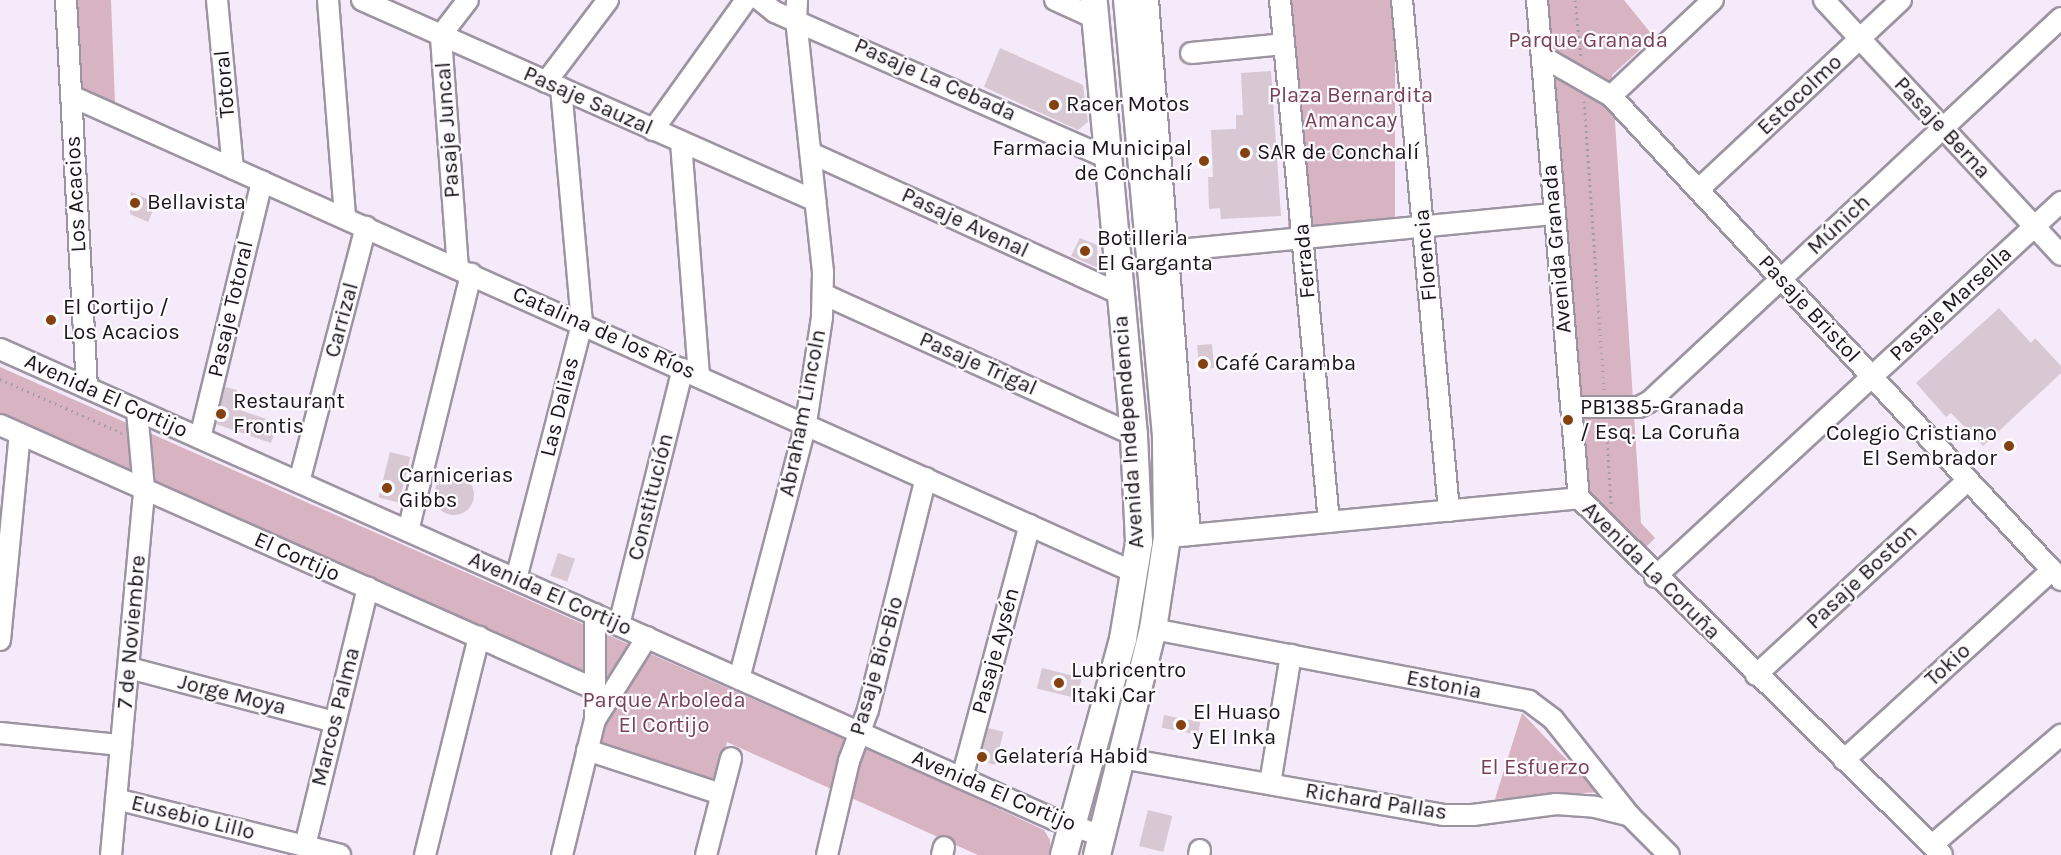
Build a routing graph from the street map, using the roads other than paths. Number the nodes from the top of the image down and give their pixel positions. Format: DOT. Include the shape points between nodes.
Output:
graph roads {
  1 [pos="66,0"];
  2 [pos="217,0"];
  3 [pos="328,0"];
  4 [pos="362,0"];
  5 [pos="468,0"];
  6 [pos="608,0"];
  7 [pos="746,0"];
  8 [pos="760,0"];
  9 [pos="797,0"];
  10 [pos="1055,0"];
  11 [pos="1127,0"];
  12 [pos="1148,0"];
  13 [pos="1280,0"];
  14 [pos="1402,0"];
  15 [pos="1538,0"];
  16 [pos="1713,0"];
  17 [pos="1824,0"];
  18 [pos="1901,0"];
  19 [pos="1094,9"];
  20 [pos="2061,18"];
  21 [pos="796,20"];
  22 [pos="441,35"];
  23 [pos="1860,39"];
  24 [pos="1284,44"];
  25 [pos="1191,53"];
  26 [pos="1543,57"];
  27 [pos="553,85"];
  28 [pos="71,96"];
  29 [pos="1611,96"];
  30 [pos="1943,128"];
  31 [pos="653,130"];
  32 [pos="681,142"];
  33 [pos="811,153"];
  34 [pos="1106,157"];
  35 [pos="233,168"];
  36 [pos="262,181"];
  37 [pos="1698,190"];
  38 [pos="815,201"];
  39 [pos="2061,202"];
  40 [pos="1553,214"];
  41 [pos="345,218"];
  42 [pos="366,227"];
  43 [pos="2034,227"];
  44 [pos="1423,228"];
  45 [pos="1303,239"];
  46 [pos="1168,251"];
  47 [pos="2061,255"];
  48 [pos="465,271"];
  49 [pos="1781,279"];
  50 [pos="823,294"];
  51 [pos="1120,294"];
  52 [pos="582,323"];
  53 [pos="0,349"];
  54 [pos="691,372"];
  55 [pos="1872,377"];
  56 [pos="87,387"];
  57 [pos="1571,407"];
  58 [pos="137,410"];
  59 [pos="806,423"];
  60 [pos="0,425"];
  61 [pos="20,434"];
  62 [pos="1134,435"];
  63 [pos="200,438"];
  64 [pos="926,478"];
  65 [pos="1968,480"];
  66 [pos="299,482"];
  67 [pos="144,489"];
  68 [pos="1579,498"];
  69 [pos="1449,511"];
  70 [pos="1329,522"];
  71 [pos="1030,525"];
  72 [pos="408,531"];
  73 [pos="1179,536"];
  74 [pos="1137,573"];
  75 [pos="2056,575"];
  76 [pos="1655,577"];
  77 [pos="516,579"];
  78 [pos="368,588"];
  79 [pos="596,614"];
  80 [pos="619,625"];
  81 [pos="1153,629"];
  82 [pos="479,637"];
  83 [pos="647,637"];
  84 [pos="0,640"];
  85 [pos="1291,656"];
  86 [pos="129,668"];
  87 [pos="1756,675"];
  88 [pos="739,679"];
  89 [pos="595,689"];
  90 [pos="595,720"];
  91 [pos="335,722"];
  92 [pos="860,732"];
  93 [pos="0,733"];
  94 [pos="2061,735"];
  95 [pos="121,746"];
  96 [pos="588,750"];
  97 [pos="731,758"];
  98 [pos="1122,758"];
  99 [pos="1844,760"];
  100 [pos="962,778"];
  101 [pos="1270,784"];
  102 [pos="721,794"];
  103 [pos="116,799"];
  104 [pos="1630,816"];
  105 [pos="1072,826"];
  106 [pos="1100,845"];
  107 [pos="305,846"];
  108 [pos="1937,850"];
  109 [pos="111,855"];
  110 [pos="340,855"];
  111 [pos="425,855"];
  112 [pos="562,855"];
  113 [pos="706,855"];
  114 [pos="827,855"];
  115 [pos="1064,855"];
  116 [pos="1669,855"];
  1 -- 28 [label="street, Los Acacios"];
  2 -- 35 [label="street, Totoral"];
  3 -- 41 [label="street"];
  4 -- 22 [label="street, Pasaje Sauzal"];
  5 -- 22 [label="street, Pasaje Juncal"];
  6 -- 27 [label="street"];
  7 -- 31 [label="street"];
  8 -- 21 [label="street, Pasaje La Cebada"];
  9 -- 21 [label="street, Abraham Lincoln"];
  10 -- 19 [label="street"];
  11 -- 73 [label="main road, Avenida Independencia" via="1166,436"];
  12 -- 46 [label="street, Avenida Independencia"];
  13 -- 24 [label="street, Ferrada"];
  14 -- 44 [label="street, Florencia"];
  15 -- 26 [label="street, Avenida Granada"];
  16 -- 29 [label="street"];
  17 -- 23 [label="street, Pasaje Berna"];
  18 -- 23 [label="street, Estocolmo"];
  19 -- 34 [label="main road, Avenida Independencia"];
  20 -- 30 [label="street, Múnich"];
  21 -- 33 [label="street, Abraham Lincoln"];
  21 -- 34 [label="street, Pasaje La Cebada"];
  22 -- 27 [label="street, Pasaje Sauzal"];
  22 -- 48 [label="street, Pasaje Juncal"];
  23 -- 30 [label="street, Pasaje Berna"];
  23 -- 37 [label="street, Estocolmo"];
  24 -- 25 [label="street"];
  24 -- 45 [label="street, Ferrada" via="1289,180"];
  26 -- 29 [label="street, Pasaje Bristol"];
  26 -- 40 [label="street, Avenida Granada"];
  27 -- 31 [label="street, Pasaje Sauzal"];
  27 -- 52 [label="street, Las Dalias"];
  28 -- 35 [label="street, Catalina de los Ríos"];
  28 -- 56 [label="street, Los Acacios"];
  29 -- 37 [label="street, Pasaje Bristol"];
  30 -- 43 [label="street, Pasaje Berna"];
  30 -- 49 [label="street, Múnich"];
  31 -- 32 [label="street, Pasaje Sauzal"];
  32 -- 38 [label="street, Pasaje Sauzal"];
  32 -- 54 [label="street, Constitución"];
  33 -- 38 [label="street, Abraham Lincoln"];
  33 -- 51 [label="street, Pasaje Avenal"];
  34 -- 51 [label="main road, Avenida Independencia"];
  35 -- 36 [label="street, Catalina de los Ríos"];
  36 -- 41 [label="street, Catalina de los Ríos"];
  36 -- 63 [label="street, Pasaje Totoral"];
  37 -- 49 [label="street, Pasaje Bristol"];
  38 -- 50 [label="street, Abraham Lincoln"];
  39 -- 43 [label="street, Pasaje Marsella"];
  40 -- 44 [label="street"];
  40 -- 57 [label="street, Avenida Granada"];
  41 -- 42 [label="street, Catalina de los Ríos"];
  42 -- 48 [label="street, Catalina de los Ríos"];
  42 -- 66 [label="street, Carrizal"];
  43 -- 47 [label="street, Pasaje Berna"];
  43 -- 55 [label="street, Pasaje Marsella"];
  44 -- 45 [label="street"];
  44 -- 69 [label="street, Florencia"];
  45 -- 46 [label="street"];
  45 -- 70 [label="street, Ferrada"];
  46 -- 73 [label="street, Avenida Independencia"];
  48 -- 52 [label="street, Catalina de los Ríos"];
  48 -- 72 [label="street, Pasaje Juncal"];
  49 -- 55 [label="street, Pasaje Bristol"];
  49 -- 57 [label="street, Múnich" via="1649,402 1639,407"];
  50 -- 59 [label="street, Abraham Lincoln"];
  50 -- 62 [label="street, Pasaje Trigal"];
  51 -- 62 [label="main road, Avenida Independencia"];
  52 -- 54 [label="street, Catalina de los Ríos"];
  52 -- 77 [label="street, Las Dalias"];
  53 -- 56 [label="street, Avenida El Cortijo"];
  54 -- 59 [label="street, Catalina de los Ríos"];
  54 -- 80 [label="street, Constitución"];
  55 -- 65 [label="street, Pasaje Bristol"];
  55 -- 76 [label="street, Pasaje Marsella"];
  56 -- 58 [label="street, Avenida El Cortijo"];
  57 -- 68 [label="street, Avenida Granada"];
  58 -- 63 [label="street, Avenida El Cortijo"];
  58 -- 67 [label="street, 7 de Noviembre"];
  59 -- 64 [label="street, Catalina de los Ríos"];
  59 -- 88 [label="street, Abraham Lincoln"];
  60 -- 61 [label="street, El Cortijo"];
  61 -- 67 [label="street, El Cortijo"];
  61 -- 84 [label="street"];
  62 -- 74 [label="main road, Avenida Independencia" via="1139,514"];
  63 -- 66 [label="street, Avenida El Cortijo"];
  64 -- 71 [label="street, Catalina de los Ríos"];
  64 -- 92 [label="street, Pasaje Bio-Bio"];
  65 -- 75 [label="street, Pasaje Bristol"];
  65 -- 87 [label="street, Pasaje Boston"];
  66 -- 72 [label="street, Avenida El Cortijo"];
  67 -- 78 [label="street, El Cortijo"];
  67 -- 86 [label="street, 7 de Noviembre"];
  68 -- 69 [label="street, Avenida La Coruña"];
  68 -- 76 [label="street, Avenida La Coruña"];
  69 -- 70 [label="street, Avenida La Coruña"];
  70 -- 73 [label="street, Avenida La Coruña"];
  71 -- 74 [label="street, Catalina de los Ríos"];
  71 -- 100 [label="street, Pasaje Aysén"];
  72 -- 77 [label="street, Avenida El Cortijo"];
  73 -- 81 [label="main road, Avenida Independencia"];
  74 -- 105 [label="main road, Avenida Independencia"];
  75 -- 99 [label="street, Tokio"];
  76 -- 87 [label="street, Avenida La Coruña"];
  77 -- 79 [label="street, Avenida El Cortijo"];
  78 -- 82 [label="street, El Cortijo"];
  78 -- 91 [label="street, Marcos Palma"];
  79 -- 80 [label="street, Avenida El Cortijo"];
  79 -- 89 [label="street"];
  80 -- 83 [label="street, Avenida El Cortijo"];
  81 -- 85 [label="street, Estonia"];
  81 -- 98 [label="main road, Avenida Independencia"];
  82 -- 89 [label="street, El Cortijo"];
  82 -- 111 [label="street"];
  83 -- 88 [label="street, Avenida El Cortijo"];
  83 -- 90 [label="street"];
  85 -- 101 [label="street"];
  85 -- 104 [label="street, Estonia" via="1537,705 1553,719"];
  86 -- 91 [label="street, Jorge Moya"];
  86 -- 95 [label="street, 7 de Noviembre"];
  87 -- 99 [label="street, Avenida La Coruña"];
  88 -- 92 [label="street, Avenida El Cortijo"];
  89 -- 90 [label="street"];
  90 -- 96 [label="street"];
  91 -- 107 [label="street, Marcos Palma"];
  92 -- 100 [label="street, Avenida El Cortijo"];
  92 -- 114 [label="street, Pasaje Bio-Bio" via="849,761"];
  93 -- 95 [label="street"];
  94 -- 108 [label="street"];
  95 -- 103 [label="street, 7 de Noviembre"];
  96 -- 102 [label="street"];
  96 -- 112 [label="street"];
  97 -- 102 [label="street"];
  98 -- 101 [label="street, Richard Pallas"];
  98 -- 106 [label="main road, Avenida Independencia"];
  99 -- 108 [label="street, Avenida La Coruña"];
  100 -- 105 [label="street, Avenida El Cortijo"];
  101 -- 104 [label="street, Richard Pallas" via="1450,815 1556,804 1595,807"];
  102 -- 113 [label="street"];
  103 -- 107 [label="street, Eusebio Lillo"];
  103 -- 109 [label="street, 7 de Noviembre"];
  104 -- 116 [label="street, Estonia"];
  105 -- 106 [label="street, Avenida El Cortijo"];
  105 -- 115 [label="main road, Avenida Independencia"];
  107 -- 110 [label="street, Eusebio Lillo"];
}
